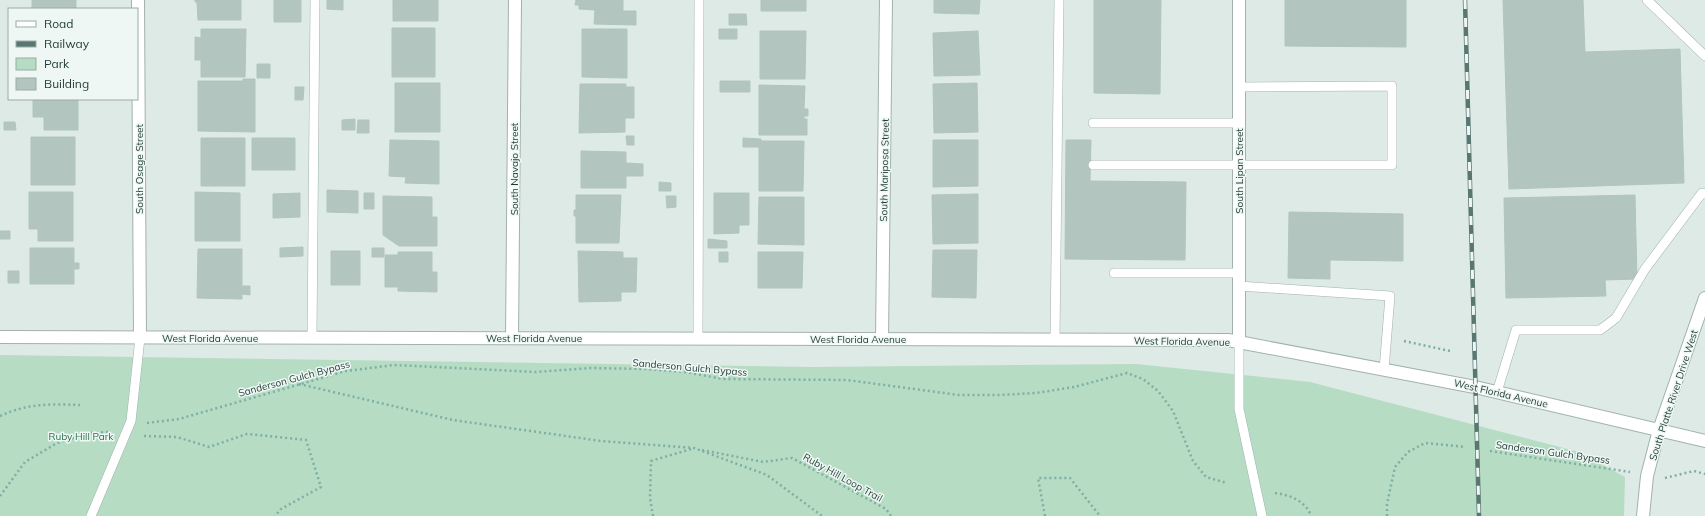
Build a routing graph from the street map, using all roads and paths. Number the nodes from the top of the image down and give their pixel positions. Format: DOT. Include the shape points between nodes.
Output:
graph roads {
  1 [pos="138,0"];
  2 [pos="315,0"];
  3 [pos="514,0"];
  4 [pos="699,0"];
  5 [pos="886,0"];
  6 [pos="1059,0"];
  7 [pos="1239,0"];
  8 [pos="1647,0"];
  9 [pos="1705,56"];
  10 [pos="1239,87"];
  11 [pos="1093,123"];
  12 [pos="1238,123"];
  13 [pos="1238,164"];
  14 [pos="1093,165"];
  15 [pos="1705,194"];
  16 [pos="1114,273"];
  17 [pos="1239,273"];
  18 [pos="1239,286"];
  19 [pos="1705,298"];
  20 [pos="0,337"];
  21 [pos="140,338"];
  22 [pos="312,338"];
  23 [pos="512,338"];
  24 [pos="1386,338"];
  25 [pos="698,339"];
  26 [pos="882,339"];
  27 [pos="1055,340"];
  28 [pos="1238,343"];
  29 [pos="1450,351"];
  30 [pos="1384,370"];
  31 [pos="299,384"];
  32 [pos="1497,392"];
  33 [pos="80,405"];
  34 [pos="0,416"];
  35 [pos="146,423"];
  36 [pos="128,430"];
  37 [pos="1659,430"];
  38 [pos="1704,441"];
  39 [pos="1465,447"];
  40 [pos="694,448"];
  41 [pos="1490,451"];
  42 [pos="1614,468"];
  43 [pos="1705,474"];
  44 [pos="1668,478"];
  45 [pos="1227,483"];
  46 [pos="1273,493"];
  47 [pos="0,496"];
  48 [pos="91,516"];
  49 [pos="275,516"];
  50 [pos="653,516"];
  51 [pos="822,516"];
  52 [pos="891,516"];
  53 [pos="1044,516"];
  54 [pos="1100,516"];
  55 [pos="1262,516"];
  56 [pos="1310,516"];
  57 [pos="1387,516"];
  58 [pos="1643,516"];
  1 -- 21 [label="street, South Osage Street"];
  2 -- 22 [label="lane"];
  3 -- 23 [label="street, South Navajo Street"];
  4 -- 25 [label="lane"];
  5 -- 26 [label="street, South Mariposa Street"];
  6 -- 27 [label="lane"];
  7 -- 10 [label="street, South Lipan Street"];
  8 -- 9 [label="lane"];
  10 -- 12 [label="street, South Lipan Street"];
  10 -- 13 [label="lane" via="1392,86 1392,165"];
  11 -- 12 [label="lane"];
  12 -- 13 [label="street, South Lipan Street"];
  13 -- 14 [label="lane"];
  13 -- 17 [label="street, South Lipan Street"];
  15 -- 32 [label="lane" via="1702,193 1645,269 1616,318 1600,330 1516,330"];
  16 -- 17 [label="lane"];
  17 -- 18 [label="street, South Lipan Street"];
  18 -- 24 [label="lane" via="1390,296"];
  18 -- 28 [label="street, South Lipan Street"];
  19 -- 37 [label="street, South Platte River Drive West"];
  20 -- 21 [label="street, West Florida Avenue"];
  21 -- 22 [label="street, West Florida Avenue"];
  21 -- 36 [label="lane"];
  22 -- 23 [label="street, West Florida Avenue"];
  23 -- 25 [label="street, West Florida Avenue"];
  24 -- 29 [label="path"];
  24 -- 30 [label="lane"];
  25 -- 26 [label="street, West Florida Avenue"];
  26 -- 27 [label="street, West Florida Avenue"];
  27 -- 28 [label="street, West Florida Avenue" via="1228,340"];
  28 -- 30 [label="street, West Florida Avenue"];
  28 -- 55 [label="lane" via="1240,409"];
  30 -- 32 [label="street, West Florida Avenue"];
  31 -- 35 [label="path, Sanderson Gulch Bypass" via="179,419"];
  31 -- 40 [label="path" via="453,420 601,442"];
  31 -- 45 [label="path, Sanderson Gulch Bypass" via="346,371 394,365 536,372 590,368 685,372 722,379 847,380 959,395 999,395 1036,393 1127,373 1143,379 1158,390 1173,411 1193,461 1206,477"];
  32 -- 37 [label="street, West Florida Avenue"];
  33 -- 34 [label="path" via="44,404 17,408"];
  36 -- 47 [label="path" via="90,433 57,443 25,462"];
  36 -- 48 [label="lane"];
  36 -- 49 [label="path" via="146,436 176,437 209,447 247,434 306,440 321,487 281,509"];
  37 -- 38 [label="street, West Florida Avenue"];
  37 -- 58 [label="street, South Platte River Drive West" via="1647,476"];
  39 -- 57 [label="path" via="1425,444 1408,452 1395,467"];
  40 -- 50 [label="path, Ruby Hill Loop Trail" via="651,461 650,498"];
  40 -- 51 [label="path" via="766,475"];
  40 -- 52 [label="path, Ruby Hill Loop Trail" via="763,462 792,458 886,509"];
  41 -- 42 [label="path, Sanderson Gulch Bypass"];
  43 -- 44 [label="path" via="1694,471"];
  46 -- 56 [label="path" via="1296,499 1308,508"];
  53 -- 54 [label="path" via="1038,478 1070,478"];
}
